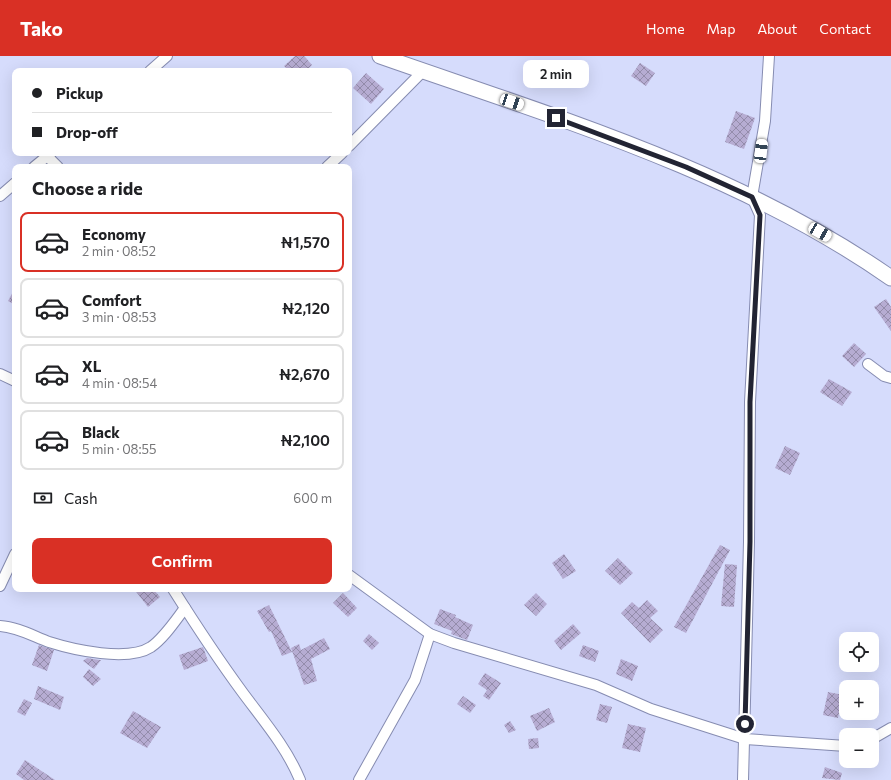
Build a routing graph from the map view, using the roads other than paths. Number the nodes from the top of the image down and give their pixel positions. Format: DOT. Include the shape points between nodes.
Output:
graph roads {
  1 [pos="167,56"];
  2 [pos="380,56"];
  3 [pos="769,56"];
  4 [pos="153,68"];
  5 [pos="423,71"];
  6 [pos="352,143"];
  7 [pos="47,156"];
  8 [pos="339,156"];
  9 [pos="37,164"];
  10 [pos="330,164"];
  11 [pos="12,186"];
  12 [pos="0,196"];
  13 [pos="752,197"];
  14 [pos="891,278"];
  15 [pos="868,364"];
  16 [pos="0,374"];
  17 [pos="891,378"];
  18 [pos="12,380"];
  19 [pos="12,560"];
  20 [pos="352,577"];
  21 [pos="0,586"];
  22 [pos="175,592"];
  23 [pos="185,608"];
  24 [pos="0,626"];
  25 [pos="430,634"];
  26 [pos="891,728"];
  27 [pos="879,735"];
  28 [pos="744,739"];
  29 [pos="839,746"];
  30 [pos="300,780"];
  31 [pos="359,780"];
  32 [pos="743,780"];
  1 -- 4 [label="street"];
  2 -- 5 [label="main road"];
  3 -- 13 [label="street" via="764,129"];
  5 -- 6 [label="street"];
  5 -- 13 [label="main road" via="686,167"];
  7 -- 9 [label="street"];
  8 -- 10 [label="street"];
  11 -- 12 [label="street"];
  13 -- 14 [label="main road" via="859,255"];
  13 -- 28 [label="street" via="760,215 750,402 750,542"];
  15 -- 17 [label="street"];
  16 -- 18 [label="street"];
  19 -- 21 [label="street"];
  20 -- 25 [label="street"];
  22 -- 23 [label="street"];
  23 -- 24 [label="street" via="151,647 138,654 93,651"];
  23 -- 30 [label="street" via="273,735"];
  25 -- 28 [label="street" via="480,652 596,685 652,709"];
  25 -- 31 [label="street" via="415,680"];
  26 -- 27 [label="street"];
  28 -- 29 [label="street"];
  28 -- 32 [label="street"];
}
